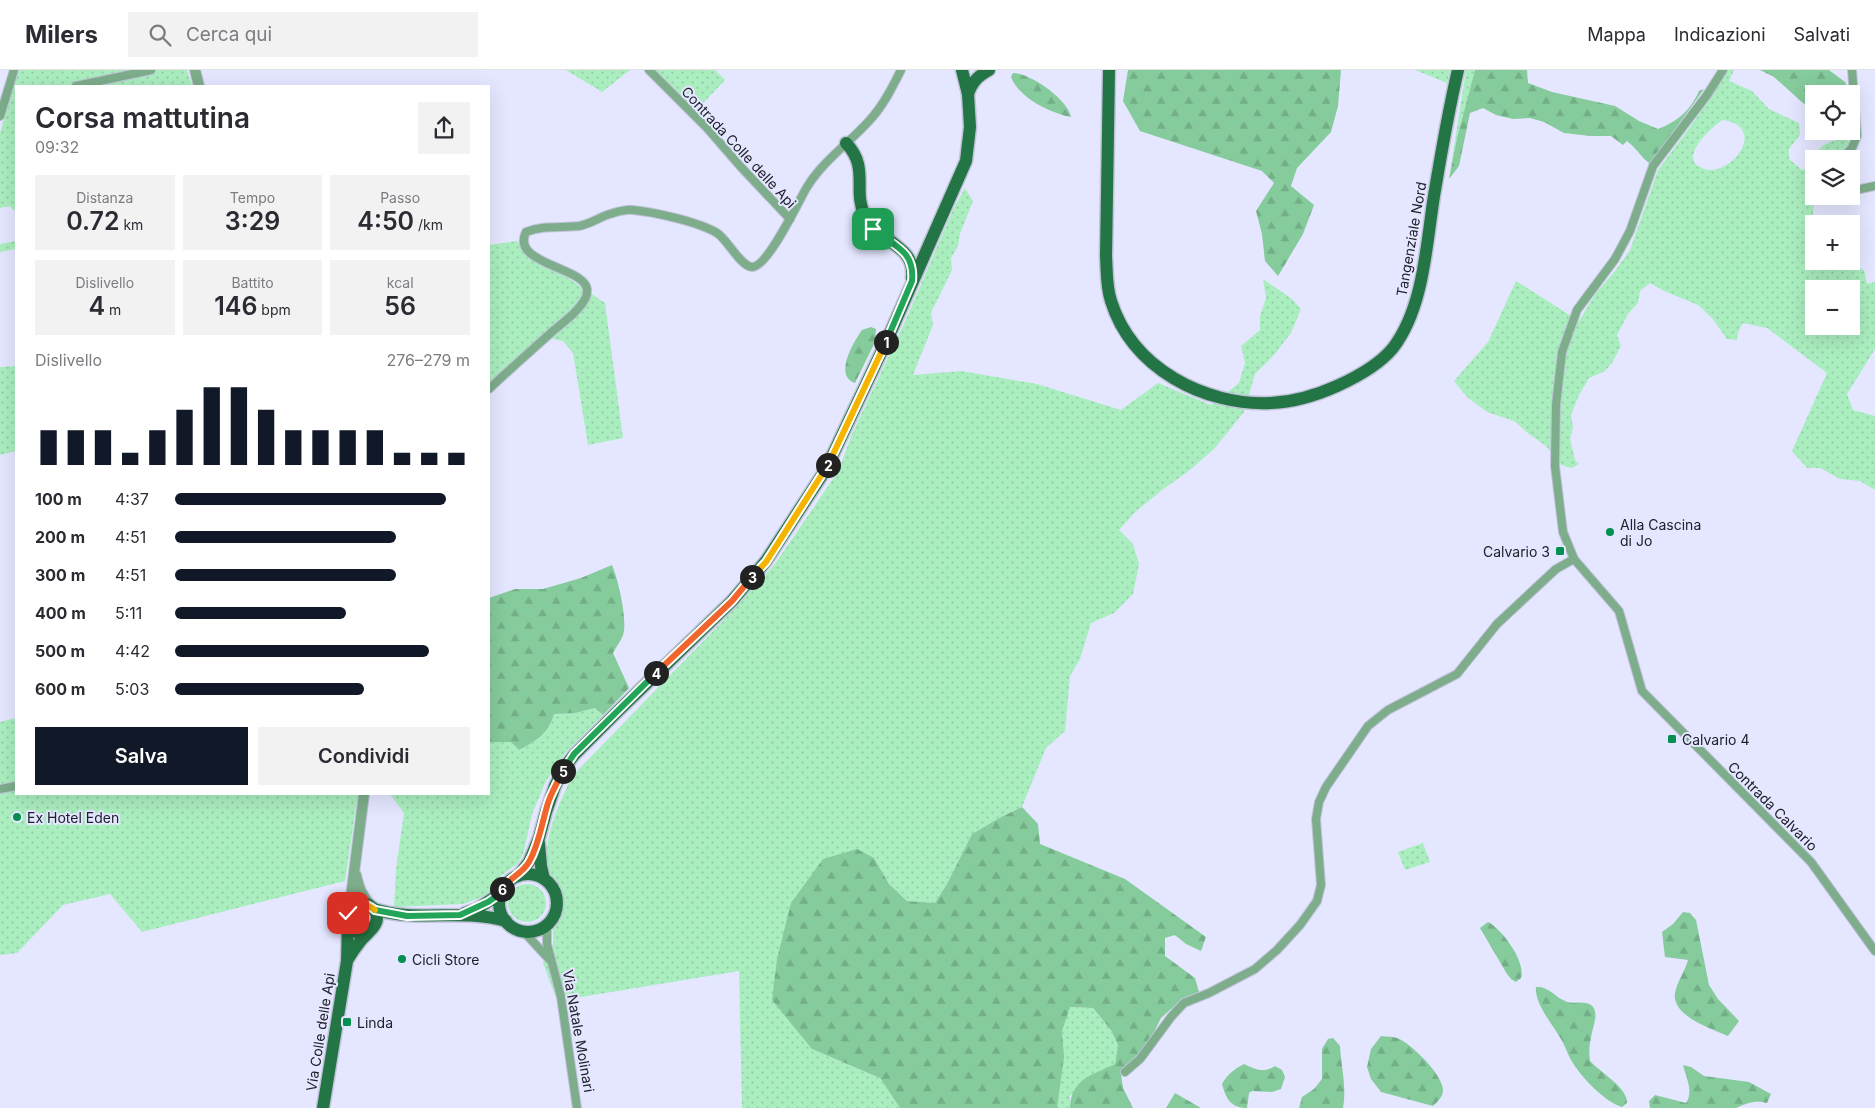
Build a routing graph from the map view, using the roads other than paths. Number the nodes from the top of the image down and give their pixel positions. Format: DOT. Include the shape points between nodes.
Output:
graph roads {
  1 [pos="14,70"];
  2 [pos="150,70"];
  3 [pos="195,70"];
  4 [pos="649,70"];
  5 [pos="901,70"];
  6 [pos="963,70"];
  7 [pos="1109,70"];
  8 [pos="1458,70"];
  9 [pos="1723,70"];
  10 [pos="1852,70"];
  11 [pos="985,72"];
  12 [pos="81,85"];
  13 [pos="200,85"];
  14 [pos="968,94"];
  15 [pos="15,96"];
  16 [pos="6,98"];
  17 [pos="0,116"];
  18 [pos="846,143"];
  19 [pos="1850,150"];
  20 [pos="1875,186"];
  21 [pos="1860,190"];
  22 [pos="790,219"];
  23 [pos="933,235"];
  24 [pos="900,248"];
  25 [pos="912,281"];
  26 [pos="490,388"];
  27 [pos="1574,559"];
  28 [pos="15,786"];
  29 [pos="0,789"];
  30 [pos="364,795"];
  31 [pos="539,838"];
  32 [pos="355,866"];
  33 [pos="518,876"];
  34 [pos="544,879"];
  35 [pos="501,893"];
  36 [pos="372,908"];
  37 [pos="460,915"];
  38 [pos="407,916"];
  39 [pos="348,918"];
  40 [pos="506,921"];
  41 [pos="547,924"];
  42 [pos="372,928"];
  43 [pos="523,931"];
  44 [pos="1875,951"];
  45 [pos="550,960"];
  46 [pos="347,961"];
  47 [pos="1125,1072"];
  48 [pos="323,1108"];
  49 [pos="577,1108"];
  1 -- 16 [label="street"];
  2 -- 12 [label="street"];
  3 -- 13 [label="street"];
  4 -- 22 [label="street, Contrada Colle delle Api"];
  5 -- 18 [label="street, Contrada Colle delle Api" via="870,120"];
  6 -- 11 [label="main road"];
  6 -- 14 [label="main road"];
  7 -- 8 [label="main road, Tangenziale Nord" via="1107,286 1121,325 1148,360 1189,387 1244,403 1273,403 1301,399 1328,390 1371,368 1392,349 1406,328 1422,273 1446,120"];
  9 -- 27 [label="street, Contrada Calvario" via="1653,166 1630,231 1615,259 1577,310 1562,352 1556,405 1555,466 1564,532"];
  10 -- 19 [label="street" via="1857,136"];
  11 -- 14 [label="main road" via="970,86"];
  14 -- 23 [label="main road" via="970,127 966,160"];
  15 -- 16 [label="street"];
  16 -- 17 [label="street"];
  18 -- 22 [label="street, Contrada Colle delle Api" via="807,187"];
  18 -- 24 [label="main road" via="858,160 864,215 873,229"];
  20 -- 21 [label="street"];
  22 -- 26 [label="street, Contrada Colle delle Api" via="760,264 754,267 746,266 717,234 691,223 631,210 610,214 581,226 537,228 526,232 525,245 530,253 569,272 588,290 574,312"];
  23 -- 24 [label="main road" via="923,246"];
  23 -- 25 [label="main road"];
  24 -- 25 [label="main road" via="911,262"];
  25 -- 31 [label="main road" via="826,469 766,562 732,601 574,754 555,786"];
  27 -- 44 [label="street, Contrada Calvario" via="1619,611 1642,691 1811,862"];
  27 -- 47 [label="street" via="1556,569 1497,624 1458,674 1388,710 1368,726 1319,802 1316,819 1321,885 1317,900 1300,925 1255,969 1184,1003 1140,1059"];
  28 -- 29 [label="street"];
  30 -- 32 [label="street, Via Colle delle Api"];
  31 -- 33 [label="main road" via="529,862"];
  31 -- 34 [label="main road"];
  32 -- 36 [label="street, Via Colle delle Api" via="359,888"];
  32 -- 39 [label="street, Via Colle delle Api"];
  33 -- 34 [label="main road" via="536,875"];
  33 -- 35 [label="main road" via="510,880"];
  34 -- 41 [label="main road" via="556,901 556,909"];
  35 -- 37 [label="main road" via="477,909"];
  35 -- 40 [label="main road" via="499,903"];
  36 -- 38 [label="main road"];
  36 -- 39 [label="main road" via="358,904"];
  36 -- 42 [label="main road" via="377,918"];
  37 -- 38 [label="main road"];
  37 -- 40 [label="main road" via="490,916"];
  38 -- 42 [label="main road"];
  39 -- 42 [label="main road" via="350,927 358,932"];
  39 -- 46 [label="main road, Via Colle delle Api"];
  40 -- 43 [label="main road"];
  41 -- 43 [label="main road" via="532,931"];
  41 -- 45 [label="street, Via Natale Molinari"];
  42 -- 46 [label="main road, Via Colle delle Api"];
  43 -- 45 [label="street, Via Natale Molinari"];
  45 -- 49 [label="street, Via Natale Molinari" via="561,997"];
  46 -- 48 [label="main road, Via Colle delle Api"];
}
